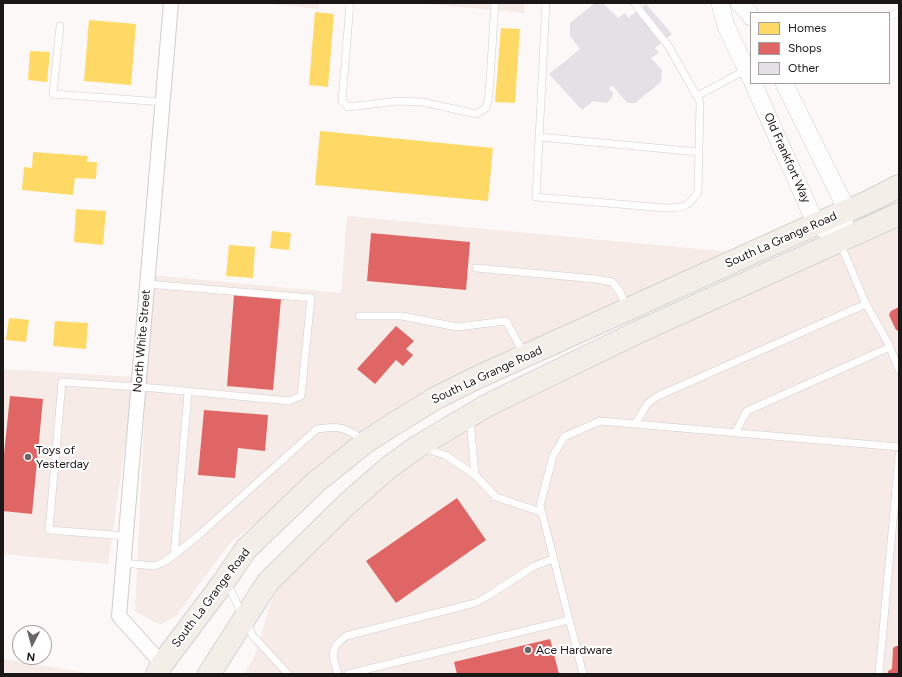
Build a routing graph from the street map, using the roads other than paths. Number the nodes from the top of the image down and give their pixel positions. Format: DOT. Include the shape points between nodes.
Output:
graph roads {
  1 [pos="171,3"];
  2 [pos="350,3"];
  3 [pos="496,3"];
  4 [pos="546,3"];
  5 [pos="634,3"];
  6 [pos="720,3"];
  7 [pos="739,3"];
  8 [pos="750,15"];
  9 [pos="60,26"];
  10 [pos="750,77"];
  11 [pos="753,84"];
  12 [pos="784,84"];
  13 [pos="697,96"];
  14 [pos="163,102"];
  15 [pos="539,137"];
  16 [pos="699,152"];
  17 [pos="899,186"];
  18 [pos="847,210"];
  19 [pos="899,214"];
  20 [pos="816,224"];
  21 [pos="839,241"];
  22 [pos="476,268"];
  23 [pos="147,284"];
  24 [pos="866,304"];
  25 [pos="628,310"];
  26 [pos="359,316"];
  27 [pos="890,348"];
  28 [pos="525,356"];
  29 [pos="899,370"];
  30 [pos="138,388"];
  31 [pos="188,393"];
  32 [pos="470,416"];
  33 [pos="635,424"];
  34 [pos="735,433"];
  35 [pos="366,442"];
  36 [pos="417,447"];
  37 [pos="899,447"];
  38 [pos="899,455"];
  39 [pos="475,475"];
  40 [pos="541,512"];
  41 [pos="126,536"];
  42 [pos="174,555"];
  43 [pos="553,559"];
  44 [pos="123,563"];
  45 [pos="225,580"];
  46 [pos="244,618"];
  47 [pos="569,620"];
  48 [pos="160,669"];
  49 [pos="209,674"];
  50 [pos="288,674"];
  51 [pos="338,674"];
  52 [pos="348,674"];
  53 [pos="583,674"];
  54 [pos="879,674"];
  1 -- 14 [label="street, North White Street"];
  2 -- 3 [label="lane" via="342,101 348,107 398,100 423,102 476,114 486,108 490,95"];
  4 -- 15 [label="lane"];
  5 -- 13 [label="lane" via="669,47"];
  6 -- 10 [label="street, Old Frankfort Way" via="726,26"];
  7 -- 8 [label="street"];
  9 -- 14 [label="lane" via="53,94"];
  10 -- 13 [label="lane"];
  11 -- 20 [label="street, Old Frankfort Way"];
  12 -- 18 [label="street"];
  13 -- 16 [label="lane" via="700,102"];
  14 -- 23 [label="street, North White Street"];
  15 -- 16 [label="lane"];
  15 -- 16 [label="lane" via="536,196 544,197 684,208 698,192"];
  17 -- 18 [label="main road, South La Grange Road"];
  18 -- 20 [label="main road, South La Grange Road"];
  18 -- 21 [label="street"];
  19 -- 21 [label="main road, South La Grange Road"];
  20 -- 21 [label="street, Old Frankfort Way"];
  20 -- 25 [label="main road, South La Grange Road"];
  21 -- 24 [label="lane"];
  21 -- 32 [label="main road, South La Grange Road" via="638,332"];
  22 -- 25 [label="lane" via="612,282"];
  23 -- 30 [label="street, North White Street"];
  23 -- 31 [label="lane" via="311,298 301,396 289,401"];
  24 -- 27 [label="lane"];
  24 -- 33 [label="lane" via="658,396 648,404"];
  25 -- 28 [label="main road, South La Grange Road"];
  26 -- 28 [label="lane" via="402,316 457,327 506,321"];
  27 -- 29 [label="lane"];
  27 -- 34 [label="lane" via="747,411"];
  28 -- 35 [label="main road, South La Grange Road" via="436,398"];
  30 -- 31 [label="lane"];
  30 -- 41 [label="street, North White Street"];
  30 -- 41 [label="lane" via="62,382 49,530"];
  31 -- 42 [label="lane"];
  32 -- 36 [label="main road, South La Grange Road"];
  32 -- 39 [label="lane"];
  33 -- 34 [label="lane"];
  33 -- 40 [label="lane" via="600,421 564,437 553,456 540,505"];
  34 -- 37 [label="lane"];
  35 -- 42 [label="lane" via="350,430 341,427 317,429"];
  35 -- 45 [label="main road, South La Grange Road" via="316,482 246,549"];
  36 -- 39 [label="lane" via="444,455"];
  36 -- 46 [label="main road, South La Grange Road" via="376,478 268,582"];
  38 -- 54 [label="lane"];
  39 -- 40 [label="lane" via="496,497"];
  40 -- 43 [label="lane"];
  41 -- 44 [label="street, North White Street"];
  42 -- 44 [label="lane" via="154,566"];
  43 -- 47 [label="lane"];
  43 -- 51 [label="lane" via="534,566 475,603 346,636 338,642 332,657"];
  44 -- 48 [label="street, North White Street" via="119,616"];
  45 -- 46 [label="lane"];
  45 -- 48 [label="main road, South La Grange Road"];
  46 -- 49 [label="main road, South La Grange Road"];
  46 -- 50 [label="lane" via="253,636"];
  47 -- 52 [label="lane"];
  47 -- 53 [label="lane"];
}
